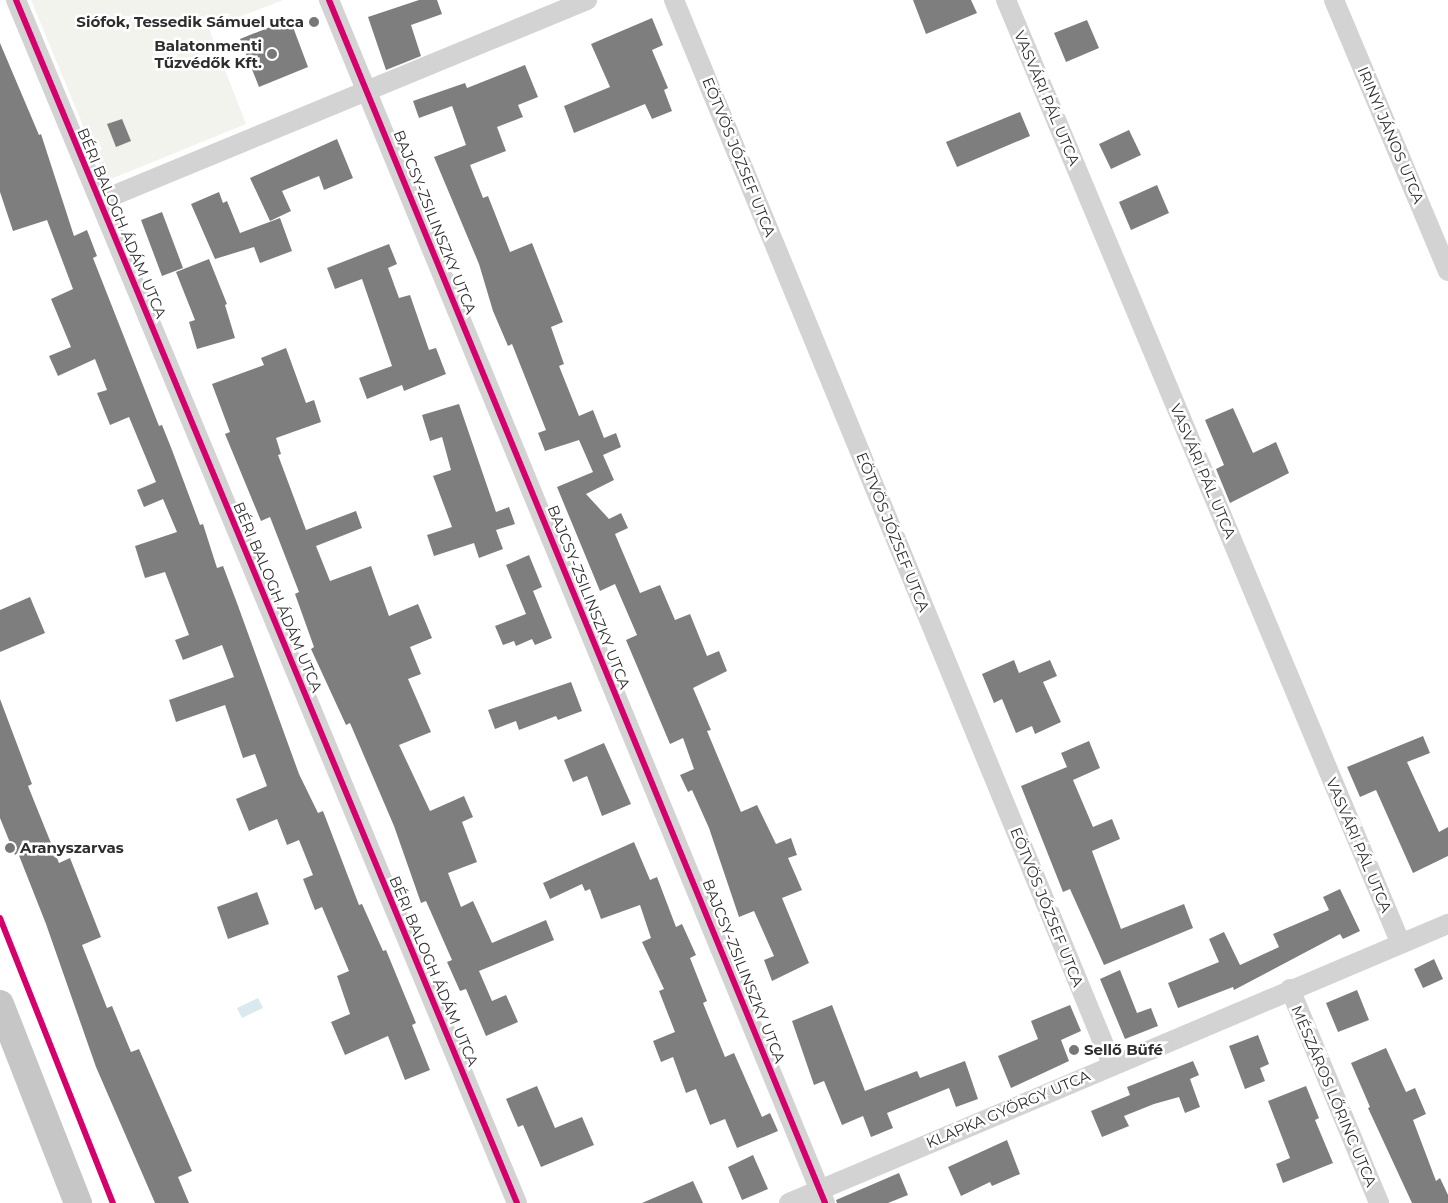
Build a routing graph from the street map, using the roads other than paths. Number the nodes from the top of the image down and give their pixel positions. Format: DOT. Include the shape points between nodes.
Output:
graph roads {
  1 [pos="16,0"];
  2 [pos="329,0"];
  3 [pos="587,0"];
  4 [pos="674,0"];
  5 [pos="1006,0"];
  6 [pos="1334,0"];
  7 [pos="368,91"];
  8 [pos="100,201"];
  9 [pos="1448,271"];
  10 [pos="1446,931"];
  11 [pos="1400,942"];
  12 [pos="1290,989"];
  13 [pos="0,1004"];
  14 [pos="1112,1064"];
  15 [pos="823,1196"];
  16 [pos="78,1203"];
  17 [pos="517,1203"];
  18 [pos="789,1203"];
  19 [pos="1379,1203"];
  1 -- 8 [label="street, BÉRI BALOGH ÁDÁM UTCA"];
  2 -- 7 [label="street, BAJCSY-ZSILINSZKY UTCA"];
  3 -- 7 [label="street"];
  4 -- 14 [label="street, EÖTVÖS JÓZSEF UTCA"];
  5 -- 11 [label="street, VASVÁRI PÁL UTCA"];
  6 -- 9 [label="street, IRINYI JÁNOS UTCA"];
  7 -- 8 [label="street"];
  7 -- 15 [label="street, BAJCSY-ZSILINSZKY UTCA"];
  8 -- 17 [label="street, BÉRI BALOGH ÁDÁM UTCA"];
  10 -- 11 [label="street, KLAPKA GYÖRGY UTCA"];
  11 -- 12 [label="street, KLAPKA GYÖRGY UTCA"];
  12 -- 14 [label="street, KLAPKA GYÖRGY UTCA"];
  12 -- 19 [label="street, MÉSZÁROS LŐRINC UTCA"];
  13 -- 16 [label="main road"];
  14 -- 15 [label="street, KLAPKA GYÖRGY UTCA"];
  15 -- 18 [label="street, KLAPKA GYÖRGY UTCA"];
}
